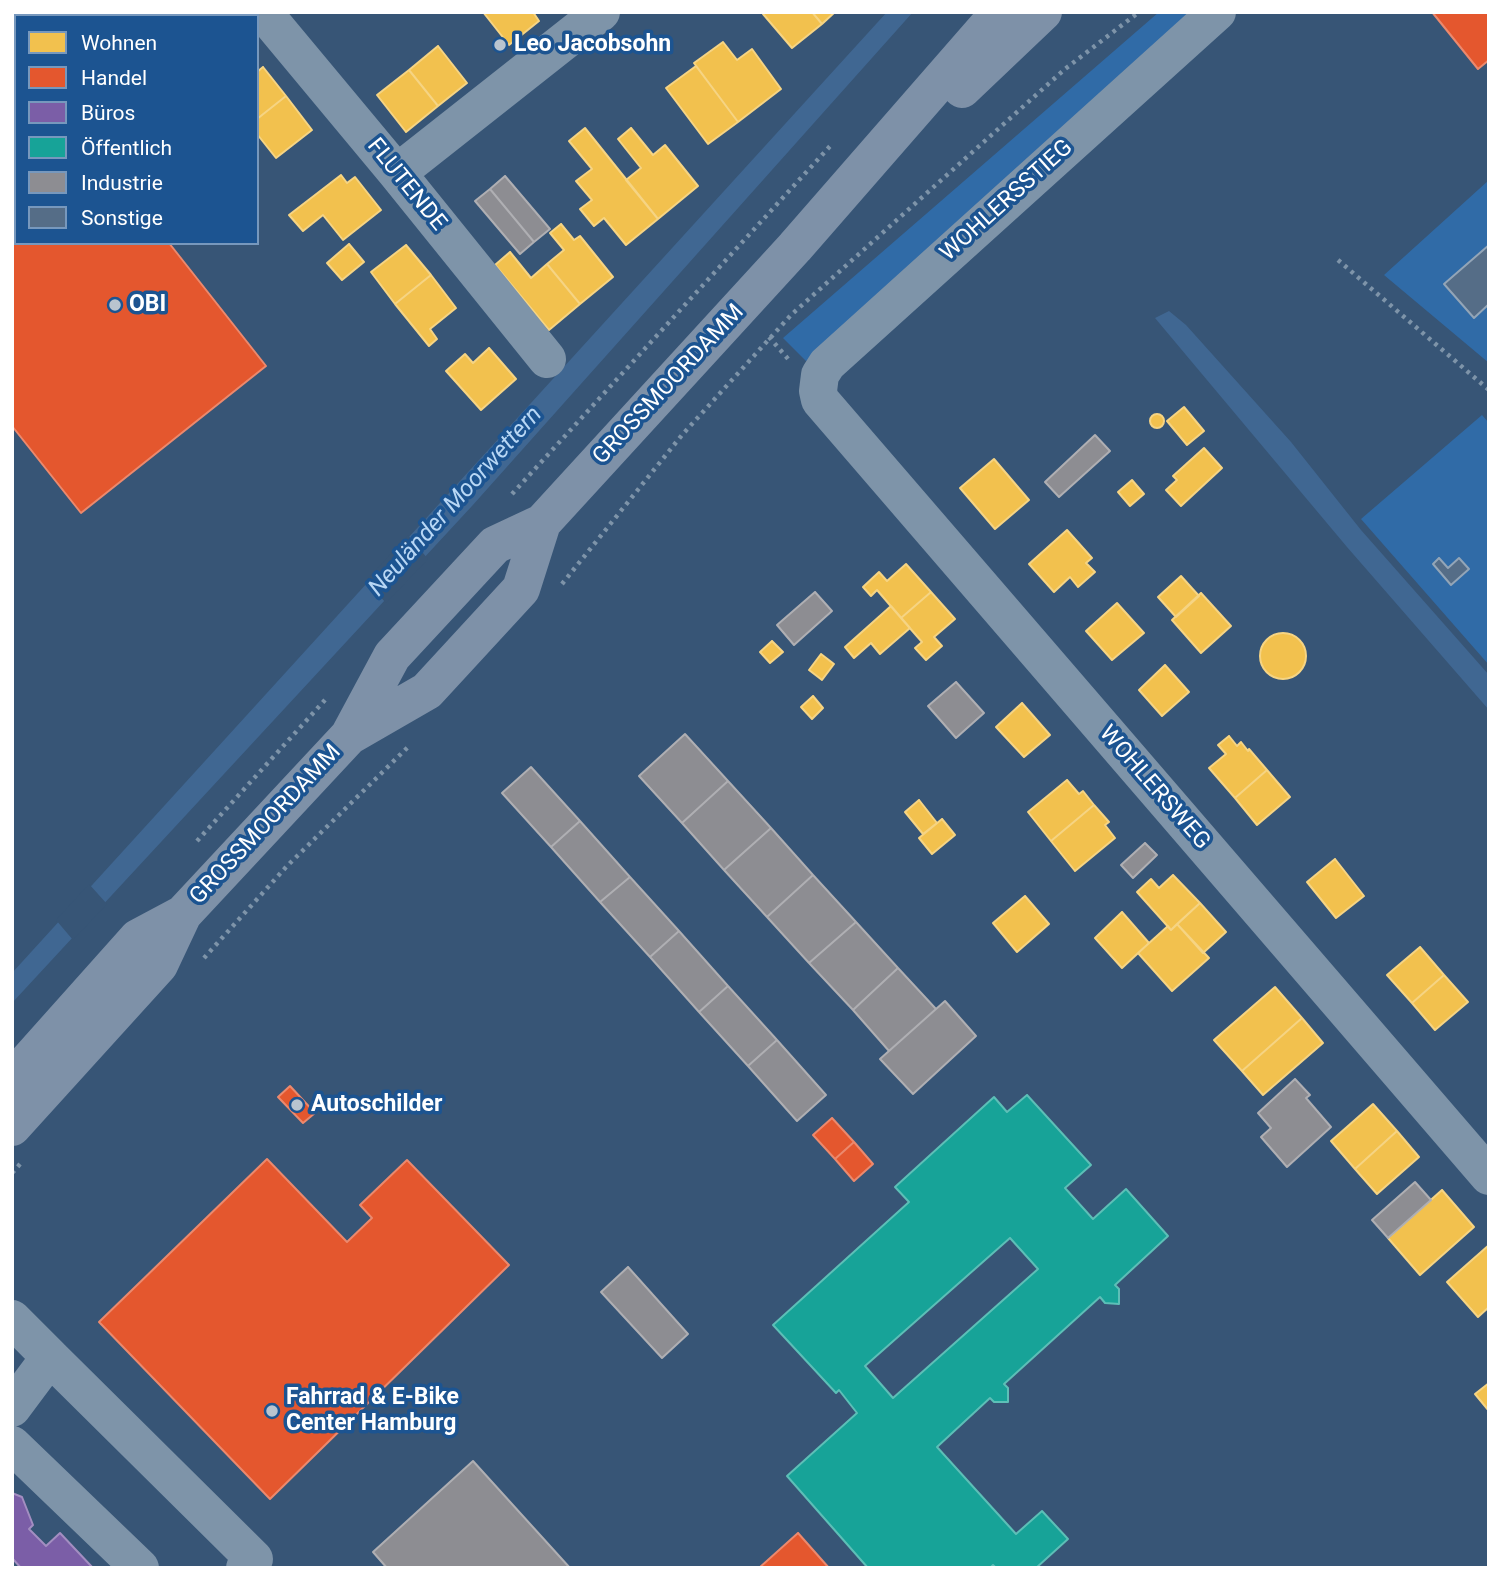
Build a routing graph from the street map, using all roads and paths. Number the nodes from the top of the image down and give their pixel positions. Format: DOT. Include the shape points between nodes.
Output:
graph roads {
  1 [pos="263,12"];
  2 [pos="601,12"];
  3 [pos="1000,12"];
  4 [pos="1043,12"];
  5 [pos="1217,12"];
  6 [pos="397,173"];
  7 [pos="795,247"];
  8 [pos="1338,260"];
  9 [pos="547,359"];
  10 [pos="1489,390"];
  11 [pos="820,400"];
  12 [pos="542,523"];
  13 [pos="349,736"];
  14 [pos="183,914"];
  15 [pos="121,957"];
  16 [pos="117,1011"];
  17 [pos="12,1079"];
  18 [pos="12,1127"];
  19 [pos="1489,1176"];
  20 [pos="12,1319"];
  21 [pos="50,1357"];
  22 [pos="12,1408"];
  23 [pos="12,1445"];
  24 [pos="140,1568"];
  25 [pos="245,1568"];
  1 -- 6 [label="street, FLUTENDE"];
  2 -- 6 [label="street"];
  3 -- 7 [label="main road, GROSSMOORDAMM"];
  4 -- 7 [label="main road, GROSSMOORDAMM"];
  5 -- 11 [label="street, WOHLERSSTIEG" via="822,368"];
  6 -- 9 [label="street, FLUTENDE"];
  7 -- 12 [label="main road, GROSSMOORDAMM"];
  8 -- 10 [label="path"];
  11 -- 19 [label="street, WOHLERSWEG"];
  12 -- 13 [label="main road, GROSSMOORDAMM" via="495,545 392,656"];
  12 -- 13 [label="main road, GROSSMOORDAMM" via="521,589 427,691"];
  13 -- 14 [label="main road, GROSSMOORDAMM"];
  14 -- 15 [label="main road, GROSSMOORDAMM" via="138,938"];
  14 -- 16 [label="main road, GROSSMOORDAMM" via="159,965"];
  15 -- 16 [label="main road"];
  15 -- 17 [label="main road, GROSSMOORDAMM"];
  16 -- 18 [label="main road, GROSSMOORDAMM"];
  20 -- 21 [label="street"];
  21 -- 22 [label="street"];
  21 -- 25 [label="street" via="254,1559"];
  23 -- 24 [label="street"];
}
